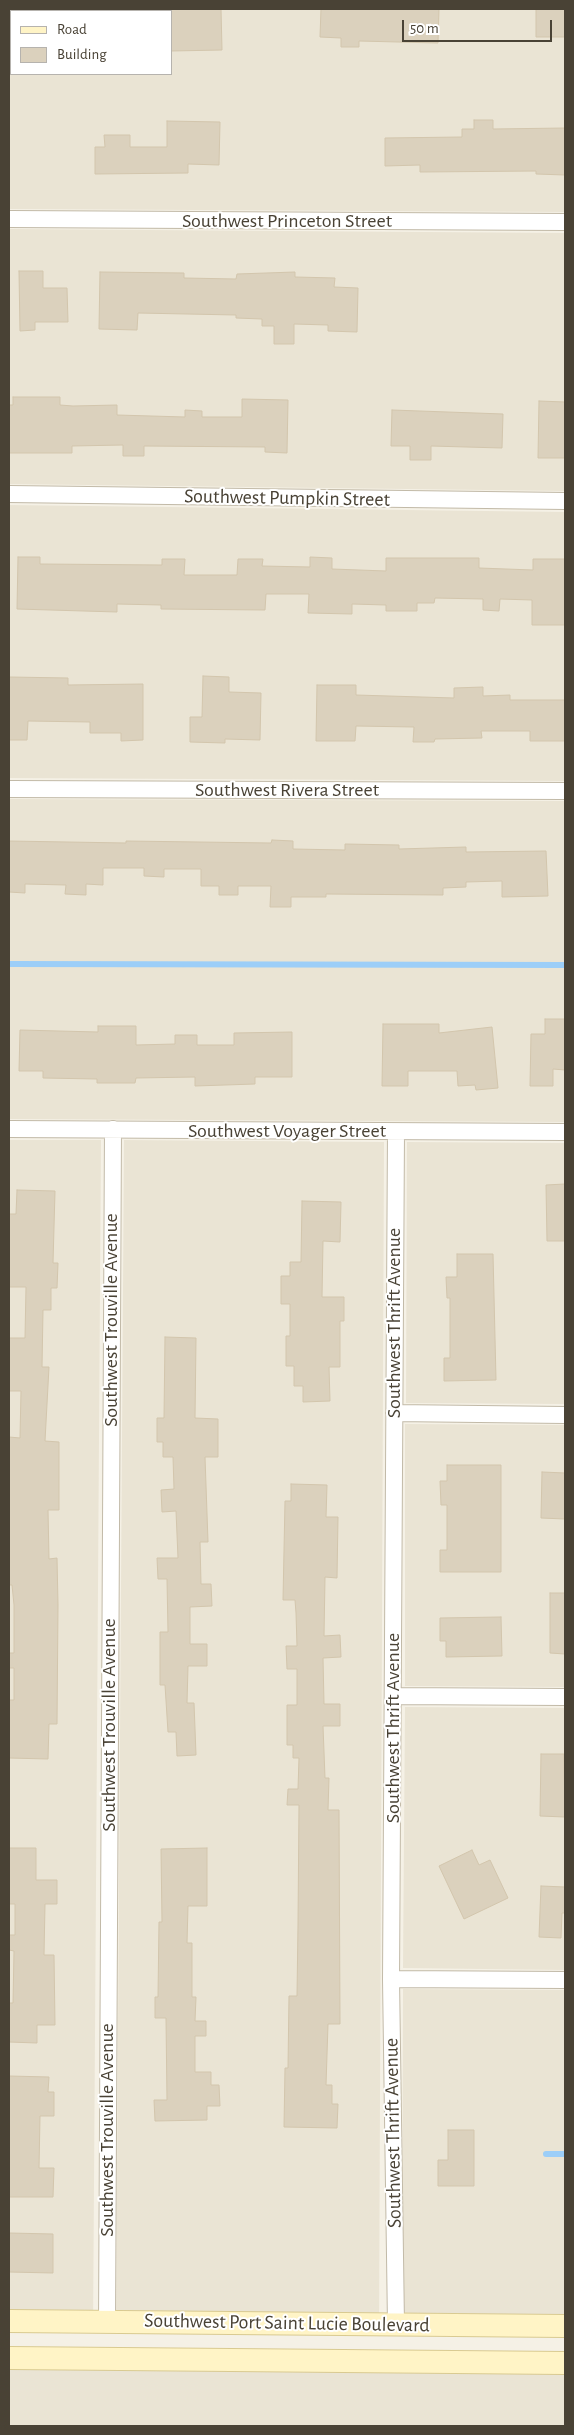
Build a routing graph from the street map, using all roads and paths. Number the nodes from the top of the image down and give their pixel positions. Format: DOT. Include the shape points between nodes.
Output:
graph roads {
  1 [pos="9,219"];
  2 [pos="565,222"];
  3 [pos="9,494"];
  4 [pos="565,501"];
  5 [pos="9,789"];
  6 [pos="565,791"];
  7 [pos="9,1129"];
  8 [pos="112,1129"];
  9 [pos="396,1132"];
  10 [pos="565,1132"];
  11 [pos="394,1413"];
  12 [pos="565,1415"];
  13 [pos="393,1696"];
  14 [pos="565,1697"];
  15 [pos="391,1979"];
  16 [pos="565,1980"];
  17 [pos="9,2321"];
  18 [pos="107,2321"];
  19 [pos="396,2325"];
  20 [pos="565,2326"];
  21 [pos="9,2358"];
  22 [pos="565,2363"];
  1 -- 2 [label="street, Southwest Princeton Street"];
  3 -- 4 [label="street, Southwest Pumpkin Street"];
  5 -- 6 [label="street, Southwest Rivera Street"];
  7 -- 8 [label="street, Southwest Voyager Street"];
  8 -- 9 [label="street, Southwest Voyager Street"];
  8 -- 18 [label="street, Southwest Trouville Avenue"];
  9 -- 10 [label="street, Southwest Voyager Street"];
  9 -- 11 [label="street, Southwest Thrift Avenue"];
  11 -- 12 [label="street"];
  11 -- 13 [label="street, Southwest Thrift Avenue"];
  13 -- 14 [label="street"];
  13 -- 15 [label="street, Southwest Thrift Avenue"];
  15 -- 16 [label="street"];
  15 -- 19 [label="street, Southwest Thrift Avenue"];
  17 -- 18 [label="main road, Southwest Port Saint Lucie Boulevard"];
  18 -- 19 [label="main road, Southwest Port Saint Lucie Boulevard"];
  19 -- 20 [label="main road, Southwest Port Saint Lucie Boulevard"];
  21 -- 22 [label="main road, Southwest Port Saint Lucie Boulevard"];
}
